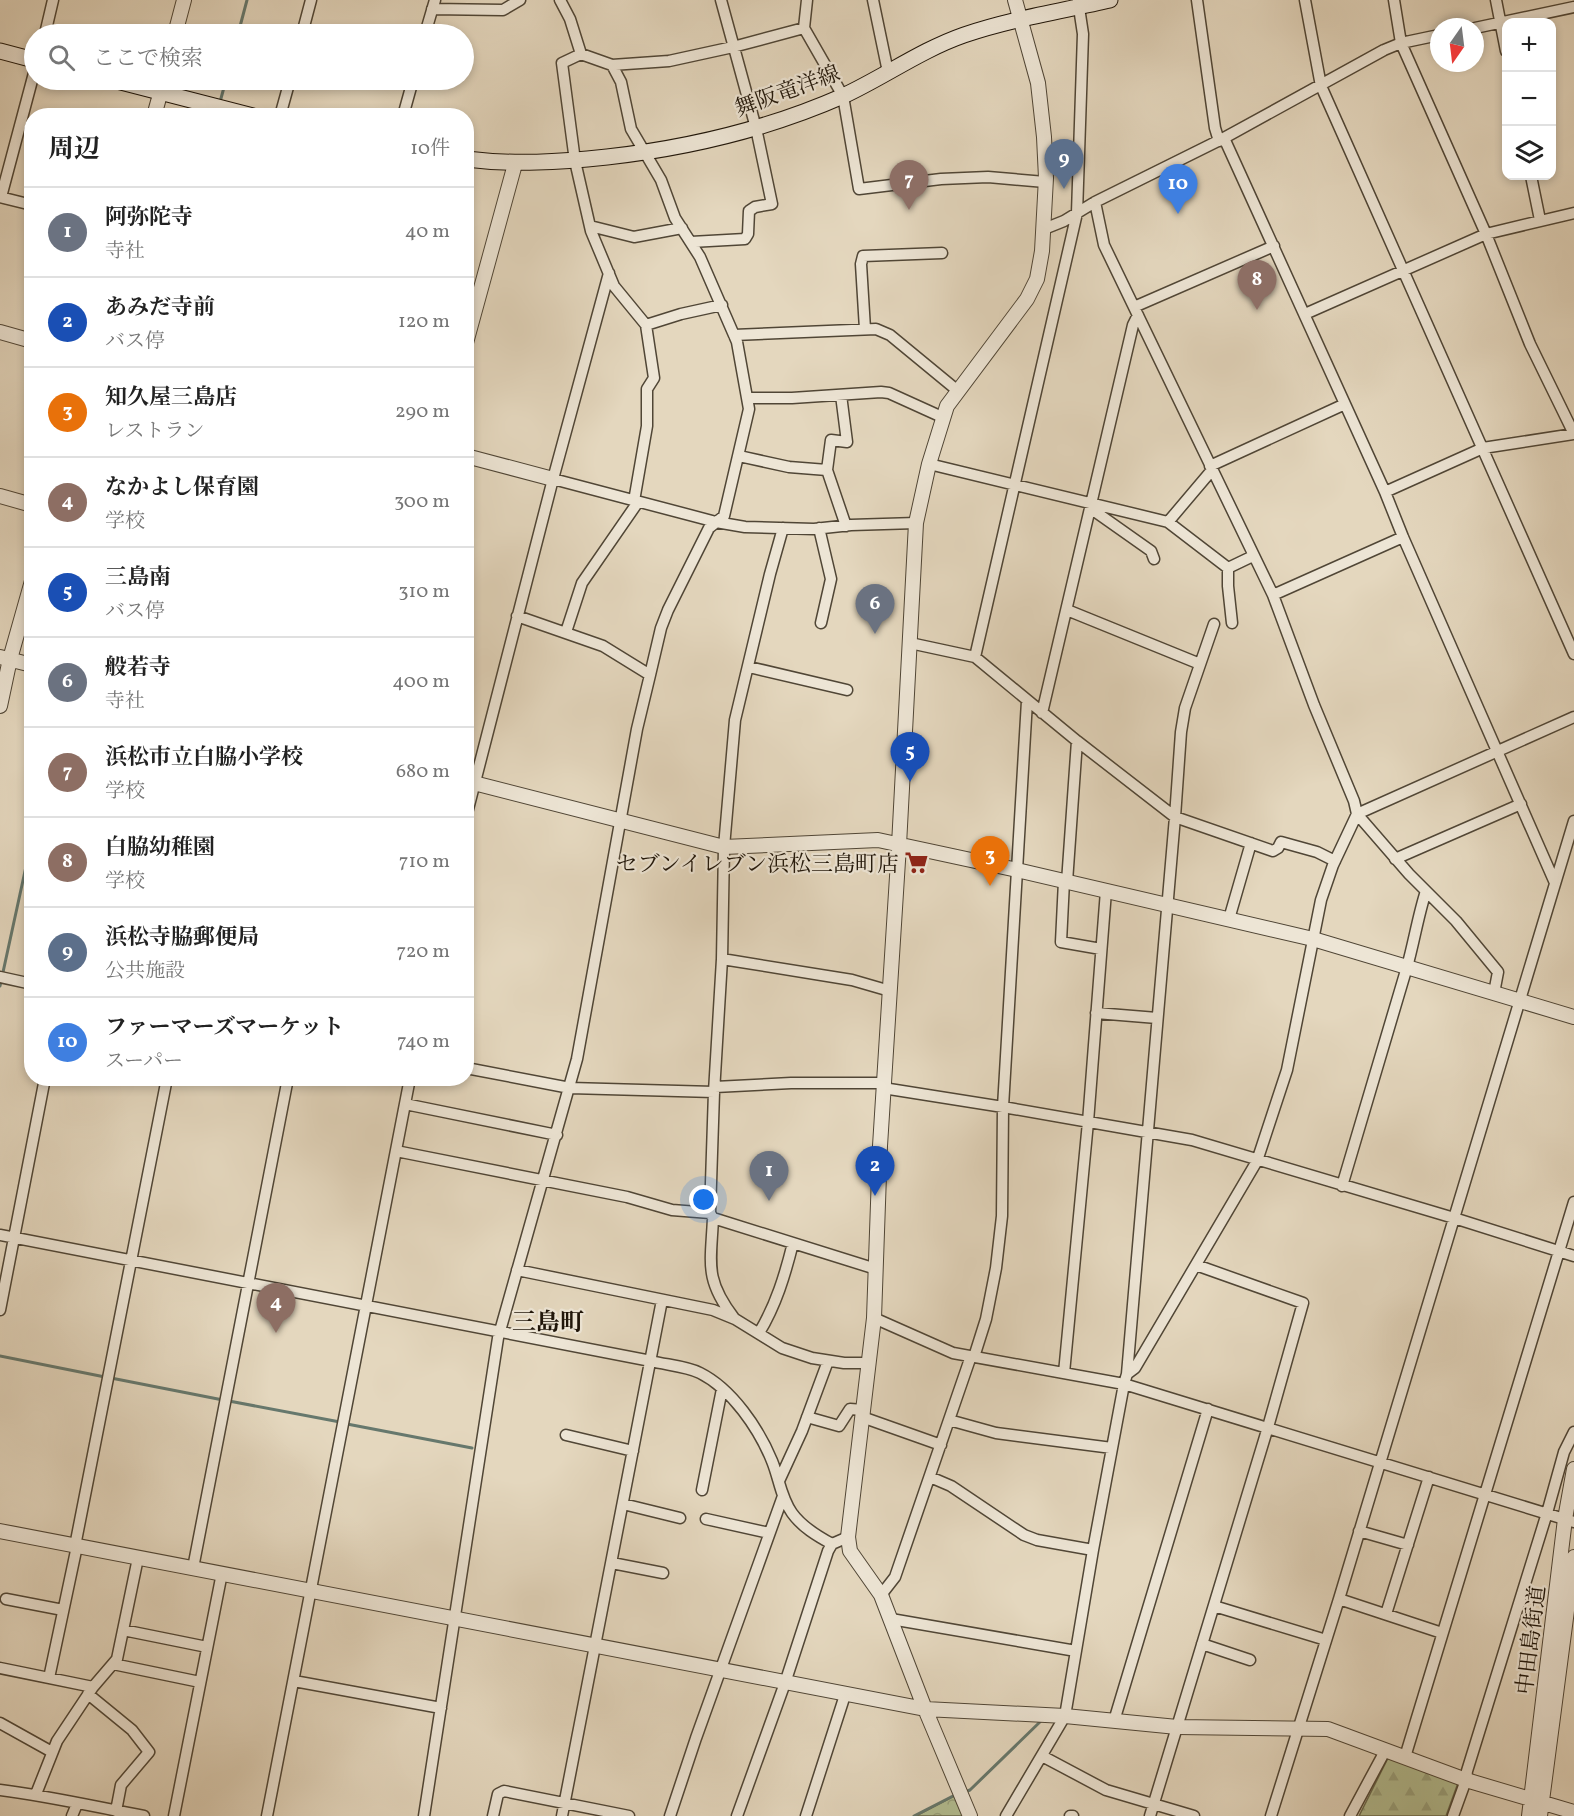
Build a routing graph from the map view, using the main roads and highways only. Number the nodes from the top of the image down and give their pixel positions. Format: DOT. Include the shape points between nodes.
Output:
graph roads {
  1 [pos="1110,0"];
  2 [pos="1078,4"];
  3 [pos="0,51"];
  4 [pos="24,57"];
  5 [pos="177,90"];
  6 [pos="230,108"];
  7 [pos="474,160"];
  1 -- 2 [label="main road, 舞阪竜洋線"];
  2 -- 7 [label="main road, 舞阪竜洋線" via="965,35 919,54 843,96 756,128 688,146 575,161 515,164"];
  3 -- 4 [label="main road"];
  5 -- 6 [label="main road"];
}
